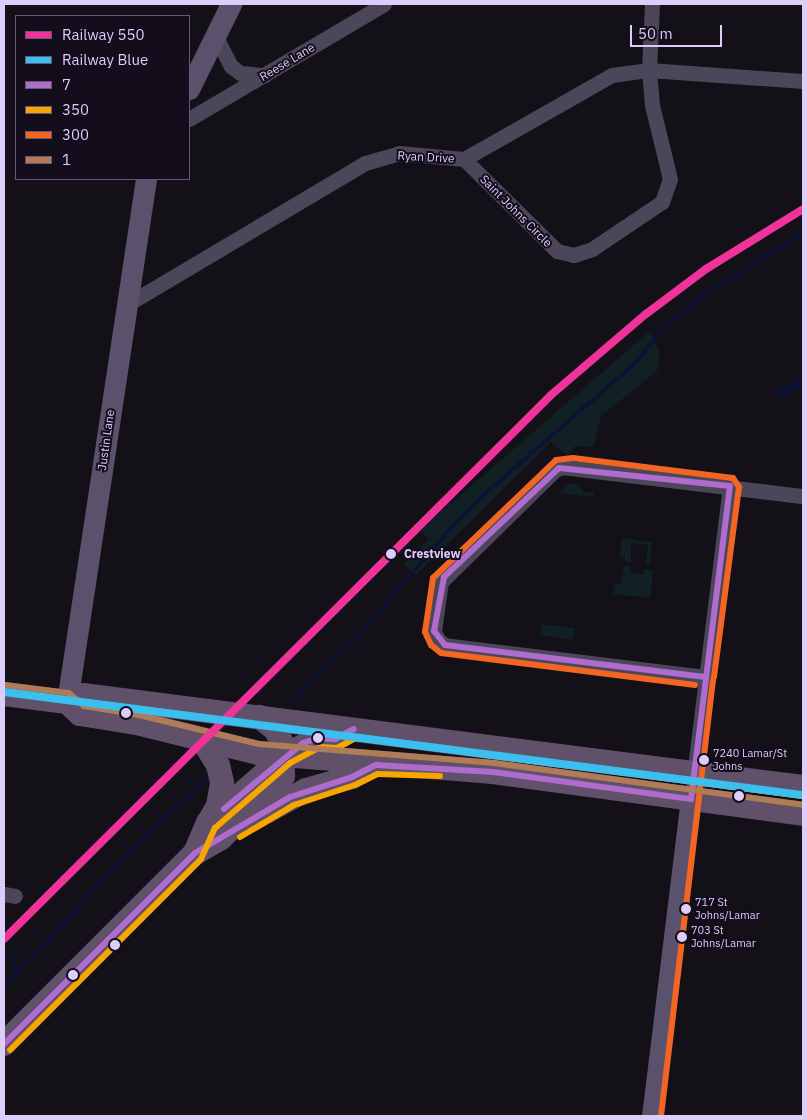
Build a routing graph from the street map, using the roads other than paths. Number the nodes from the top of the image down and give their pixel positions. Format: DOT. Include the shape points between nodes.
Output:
graph roads {
  1 [pos="231,4"];
  2 [pos="384,4"];
  3 [pos="652,4"];
  4 [pos="216,37"];
  5 [pos="649,70"];
  6 [pos="265,75"];
  7 [pos="803,81"];
  8 [pos="190,87"];
  9 [pos="190,118"];
  10 [pos="464,159"];
  11 [pos="146,180"];
  12 [pos="126,305"];
  13 [pos="730,486"];
  14 [pos="803,496"];
  15 [pos="705,676"];
  16 [pos="4,694"];
  17 [pos="68,702"];
  18 [pos="260,717"];
  19 [pos="354,729"];
  20 [pos="203,741"];
  21 [pos="285,756"];
  22 [pos="376,764"];
  23 [pos="692,772"];
  24 [pos="803,787"];
  25 [pos="691,799"];
  26 [pos="803,814"];
  27 [pos="215,830"];
  28 [pos="4,1044"];
  29 [pos="652,1116"];
  1 -- 4 [label="street"];
  2 -- 6 [label="street, Reese Lane"];
  3 -- 5 [label="street, Saint Johns Circle"];
  4 -- 6 [label="street" via="231,66 240,73"];
  4 -- 8 [label="street"];
  5 -- 7 [label="street, Ryan Drive"];
  5 -- 10 [label="street, Ryan Drive" via="612,75"];
  5 -- 10 [label="street, Saint Johns Circle" via="652,106 669,168 667,192 662,202 592,249 574,255 558,251"];
  6 -- 9 [label="street, Reese Lane"];
  10 -- 12 [label="street, Ryan Drive" via="400,153 365,163"];
  11 -- 12 [label="street, Justin Lane"];
  12 -- 17 [label="street, Justin Lane"];
  13 -- 14 [label="street"];
  13 -- 15 [label="street"];
  13 -- 15 [label="street" via="558,468 444,576 435,622 436,637 445,645"];
  15 -- 23 [label="street"];
  16 -- 17 [label="main road"];
  17 -- 18 [label="main road" via="83,695"];
  17 -- 20 [label="main road" via="80,714 137,723"];
  18 -- 19 [label="main road"];
  18 -- 21 [label="main road" via="276,730"];
  19 -- 21 [label="main road" via="335,739 318,738 303,743"];
  19 -- 23 [label="main road"];
  20 -- 21 [label="main road"];
  20 -- 27 [label="main road" via="218,765 222,784"];
  21 -- 22 [label="main road"];
  21 -- 27 [label="main road"];
  22 -- 25 [label="main road" via="492,772"];
  22 -- 27 [label="main road" via="352,777 290,797"];
  23 -- 24 [label="main road"];
  23 -- 25 [label="street"];
  25 -- 26 [label="main road"];
  25 -- 29 [label="street"];
  27 -- 28 [label="main road"];
}
